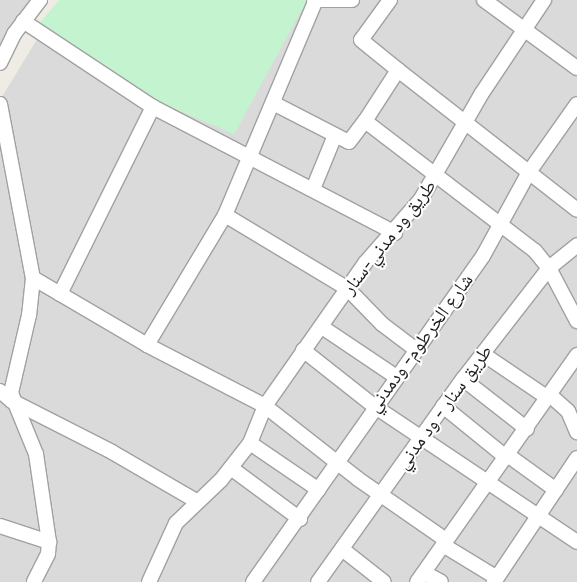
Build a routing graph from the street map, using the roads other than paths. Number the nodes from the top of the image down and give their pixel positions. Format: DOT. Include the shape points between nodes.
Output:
graph roads {
  1 [pos="40,0"];
  2 [pos="352,0"];
  3 [pos="390,0"];
  4 [pos="484,0"];
  5 [pos="544,0"];
  6 [pos="314,1"];
  7 [pos="23,21"];
  8 [pos="524,29"];
  9 [pos="0,64"];
  10 [pos="577,68"];
  11 [pos="398,70"];
  12 [pos="273,103"];
  13 [pos="0,104"];
  14 [pos="577,104"];
  15 [pos="153,107"];
  16 [pos="365,121"];
  17 [pos="465,123"];
  18 [pos="335,135"];
  19 [pos="253,157"];
  20 [pos="529,172"];
  21 [pos="438,173"];
  22 [pos="313,189"];
  23 [pos="577,210"];
  24 [pos="225,215"];
  25 [pos="501,222"];
  26 [pos="395,233"];
  27 [pos="576,250"];
  28 [pos="549,268"];
  29 [pos="33,278"];
  30 [pos="348,289"];
  31 [pos="60,294"];
  32 [pos="577,321"];
  33 [pos="322,326"];
  34 [pos="146,345"];
  35 [pos="415,349"];
  36 [pos="303,350"];
  37 [pos="483,354"];
  38 [pos="577,354"];
  39 [pos="396,376"];
  40 [pos="462,379"];
  41 [pos="0,391"];
  42 [pos="549,396"];
  43 [pos="12,401"];
  44 [pos="265,406"];
  45 [pos="374,406"];
  46 [pos="443,406"];
  47 [pos="527,429"];
  48 [pos="577,432"];
  49 [pos="421,437"];
  50 [pos="250,443"];
  51 [pos="508,456"];
  52 [pos="577,458"];
  53 [pos="338,463"];
  54 [pos="231,468"];
  55 [pos="486,483"];
  56 [pos="319,490"];
  57 [pos="556,490"];
  58 [pos="380,495"];
  59 [pos="198,502"];
  60 [pos="540,515"];
  61 [pos="300,519"];
  62 [pos="0,526"];
  63 [pos="49,542"];
  64 [pos="445,542"];
  65 [pos="577,542"];
  66 [pos="342,549"];
  67 [pos="421,577"];
  68 [pos="495,580"];
  69 [pos="34,582"];
  70 [pos="150,582"];
  71 [pos="254,582"];
  72 [pos="319,582"];
  73 [pos="384,582"];
  74 [pos="441,582"];
  1 -- 7 [label="street"];
  2 -- 6 [label="street"];
  3 -- 11 [label="street" via="361,40"];
  4 -- 8 [label="street"];
  5 -- 8 [label="street, طريق ود مدني-سنار"];
  6 -- 12 [label="street"];
  7 -- 9 [label="street"];
  7 -- 15 [label="street"];
  8 -- 10 [label="street"];
  8 -- 17 [label="street, طريق ود مدني-سنار"];
  11 -- 16 [label="street"];
  11 -- 17 [label="street"];
  12 -- 18 [label="street"];
  12 -- 19 [label="street"];
  13 -- 29 [label="street"];
  14 -- 20 [label="street"];
  15 -- 19 [label="street"];
  15 -- 31 [label="street"];
  16 -- 18 [label="street" via="353,140"];
  16 -- 21 [label="street, طريق ود مدني-سنار"];
  17 -- 20 [label="street"];
  17 -- 21 [label="street, طريق ود مدني-سنار"];
  18 -- 22 [label="street"];
  19 -- 22 [label="street"];
  19 -- 24 [label="street"];
  20 -- 23 [label="street"];
  20 -- 25 [label="street, شارع الخرطوم- ودمدني"];
  21 -- 25 [label="street"];
  21 -- 26 [label="street, طريق ود مدني-سنار"];
  22 -- 26 [label="street"];
  24 -- 30 [label="street"];
  24 -- 34 [label="street"];
  25 -- 28 [label="street"];
  25 -- 35 [label="street, شارع الخرطوم- ودمدني" via="483,256"];
  26 -- 30 [label="street, طريق ود مدني-سنار" via="364,263"];
  27 -- 28 [label="street"];
  28 -- 32 [label="street"];
  28 -- 37 [label="street, طريق سنار - ود مدني"];
  29 -- 31 [label="street"];
  29 -- 43 [label="street"];
  30 -- 33 [label="street, طريق ود مدني-سنار"];
  30 -- 35 [label="street" via="382,324"];
  31 -- 34 [label="street"];
  33 -- 36 [label="street, طريق ود مدني-سنار"];
  33 -- 39 [label="street"];
  34 -- 44 [label="street"];
  35 -- 39 [label="street, شارع الخرطوم- ودمدني"];
  36 -- 44 [label="street, طريق ود مدني-سنار"];
  36 -- 45 [label="street"];
  37 -- 40 [label="street, طريق سنار - ود مدني"];
  37 -- 42 [label="street"];
  38 -- 42 [label="street"];
  39 -- 45 [label="street, شارع الخرطوم- ودمدني"];
  40 -- 46 [label="street, طريق سنار - ود مدني"];
  40 -- 47 [label="street"];
  41 -- 43 [label="street"];
  42 -- 47 [label="street"];
  42 -- 48 [label="street" via="568,411"];
  43 -- 59 [label="street" via="112,452"];
  43 -- 63 [label="street" via="36,454"];
  44 -- 50 [label="street, طريق ود مدني-سنار"];
  44 -- 53 [label="street"];
  45 -- 49 [label="street"];
  45 -- 53 [label="street, شارع الخرطوم- ودمدني"];
  46 -- 49 [label="street, طريق سنار - ود مدني"];
  46 -- 51 [label="street"];
  47 -- 51 [label="street"];
  49 -- 55 [label="street"];
  49 -- 58 [label="street, طريق سنار - ود مدني"];
  50 -- 54 [label="street, طريق ود مدني-سنار"];
  50 -- 56 [label="street"];
  51 -- 55 [label="street"];
  51 -- 57 [label="street"];
  52 -- 57 [label="street"];
  53 -- 56 [label="street, شارع الخرطوم- ودمدني"];
  53 -- 58 [label="street"];
  54 -- 59 [label="street, طريق ود مدني-سنار"];
  54 -- 61 [label="street"];
  55 -- 60 [label="street"];
  55 -- 64 [label="street"];
  56 -- 61 [label="street, شارع الخرطوم- ودمدني"];
  57 -- 60 [label="street"];
  58 -- 64 [label="street"];
  58 -- 66 [label="street, طريق سنار - ود مدني"];
  59 -- 70 [label="street" via="165,541"];
  60 -- 65 [label="street"];
  60 -- 68 [label="street"];
  61 -- 71 [label="street, شارع الخرطوم- ودمدني"];
  62 -- 63 [label="street"];
  63 -- 69 [label="street" via="48,554"];
  64 -- 67 [label="street"];
  64 -- 68 [label="street"];
  66 -- 72 [label="street, طريق سنار - ود مدني"];
  66 -- 73 [label="street"];
  67 -- 74 [label="street"];
}
